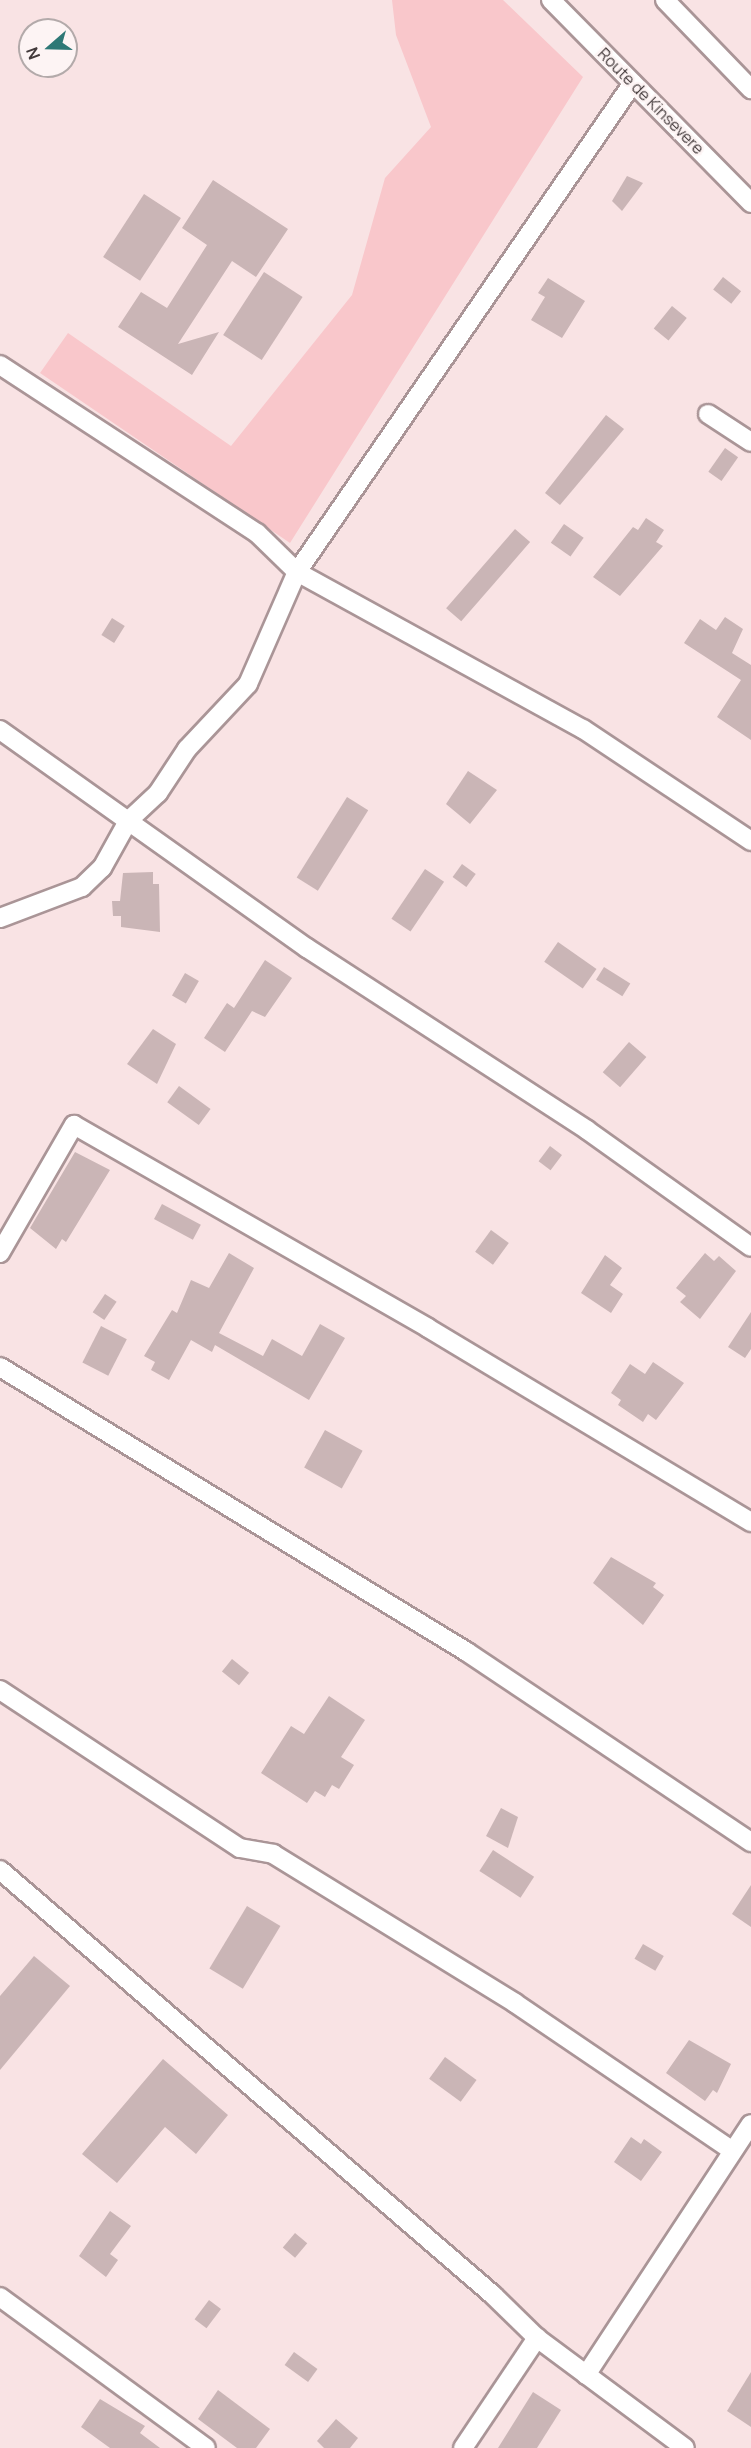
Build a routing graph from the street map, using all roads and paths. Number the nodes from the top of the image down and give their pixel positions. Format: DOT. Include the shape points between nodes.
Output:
graph roads {
  1 [pos="551,0"];
  2 [pos="670,2"];
  3 [pos="633,83"];
  4 [pos="751,89"];
  5 [pos="751,203"];
  6 [pos="0,365"];
  7 [pos="708,414"];
  8 [pos="751,442"];
  9 [pos="297,572"];
  10 [pos="0,730"];
  11 [pos="128,821"];
  12 [pos="751,841"];
  13 [pos="0,918"];
  14 [pos="751,1247"];
  15 [pos="0,1253"];
  16 [pos="0,1367"];
  17 [pos="751,1522"];
  18 [pos="0,1690"];
  19 [pos="751,1842"];
  20 [pos="0,1870"];
  21 [pos="751,2124"];
  22 [pos="733,2151"];
  23 [pos="0,2297"];
  24 [pos="537,2338"];
  25 [pos="586,2375"];
  26 [pos="206,2448"];
  27 [pos="463,2448"];
  28 [pos="685,2448"];
  1 -- 3 [label="street, Route de Kinsevere"];
  2 -- 4 [label="street"];
  3 -- 5 [label="street, Route de Kinsevere"];
  3 -- 9 [label="street"];
  6 -- 9 [label="street" via="257,533"];
  7 -- 8 [label="street"];
  9 -- 11 [label="street" via="249,684 187,749 158,793"];
  9 -- 12 [label="street" via="583,729"];
  10 -- 11 [label="street"];
  11 -- 13 [label="street" via="102,868 82,887"];
  11 -- 14 [label="street" via="306,948 587,1130"];
  15 -- 17 [label="street" via="74,1125 428,1328"];
  16 -- 19 [label="street" via="466,1652"];
  18 -- 22 [label="street" via="240,1848 273,1854 515,2003"];
  20 -- 24 [label="street" via="494,2295"];
  21 -- 22 [label="street"];
  22 -- 25 [label="street"];
  23 -- 26 [label="street"];
  24 -- 25 [label="street"];
  24 -- 27 [label="street"];
  25 -- 28 [label="street"];
}
